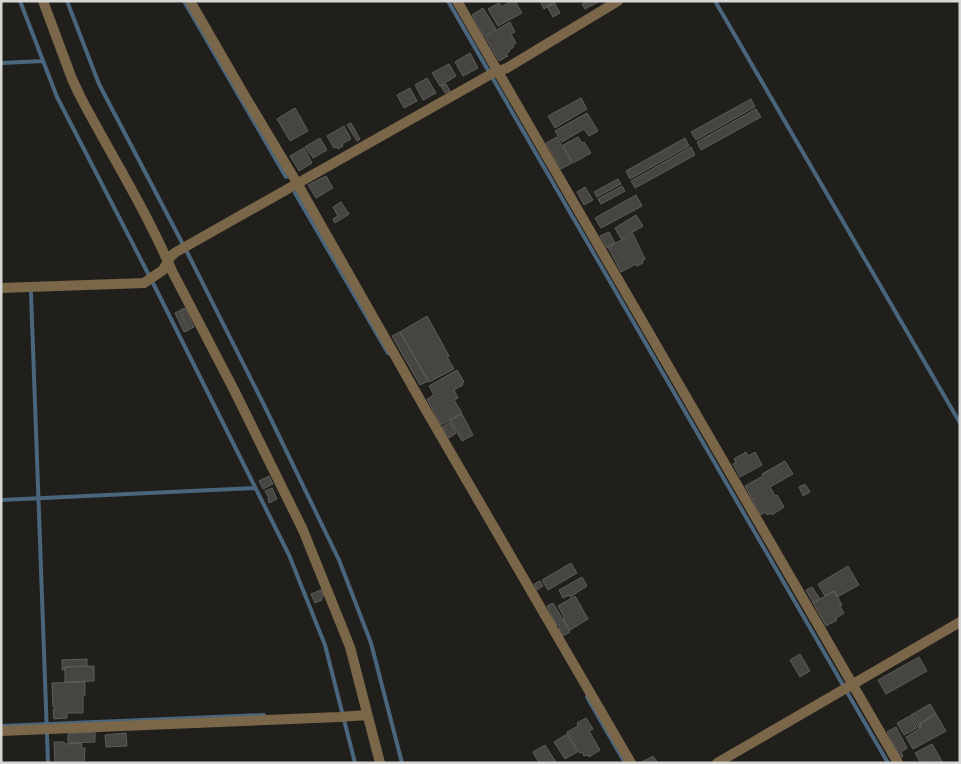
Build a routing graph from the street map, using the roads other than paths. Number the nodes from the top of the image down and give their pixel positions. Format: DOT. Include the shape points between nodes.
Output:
graph roads {
  1 [pos="43,1"];
  2 [pos="190,1"];
  3 [pos="457,1"];
  4 [pos="618,1"];
  5 [pos="493,73"];
  6 [pos="297,183"];
  7 [pos="168,262"];
  8 [pos="1,288"];
  9 [pos="960,622"];
  10 [pos="847,687"];
  11 [pos="367,715"];
  12 [pos="1,731"];
  13 [pos="380,763"];
  14 [pos="631,763"];
  15 [pos="717,763"];
  16 [pos="898,763"];
  1 -- 7 [label="street" via="80,96"];
  2 -- 6 [label="street"];
  3 -- 5 [label="street"];
  4 -- 5 [label="street"];
  5 -- 6 [label="street"];
  5 -- 10 [label="street"];
  6 -- 7 [label="street" via="184,248 171,256"];
  6 -- 14 [label="street"];
  7 -- 8 [label="street" via="163,270 144,283"];
  7 -- 11 [label="street" via="303,530 350,647"];
  9 -- 10 [label="street"];
  10 -- 15 [label="street"];
  10 -- 16 [label="street"];
  11 -- 12 [label="street"];
  11 -- 13 [label="street"];
}
